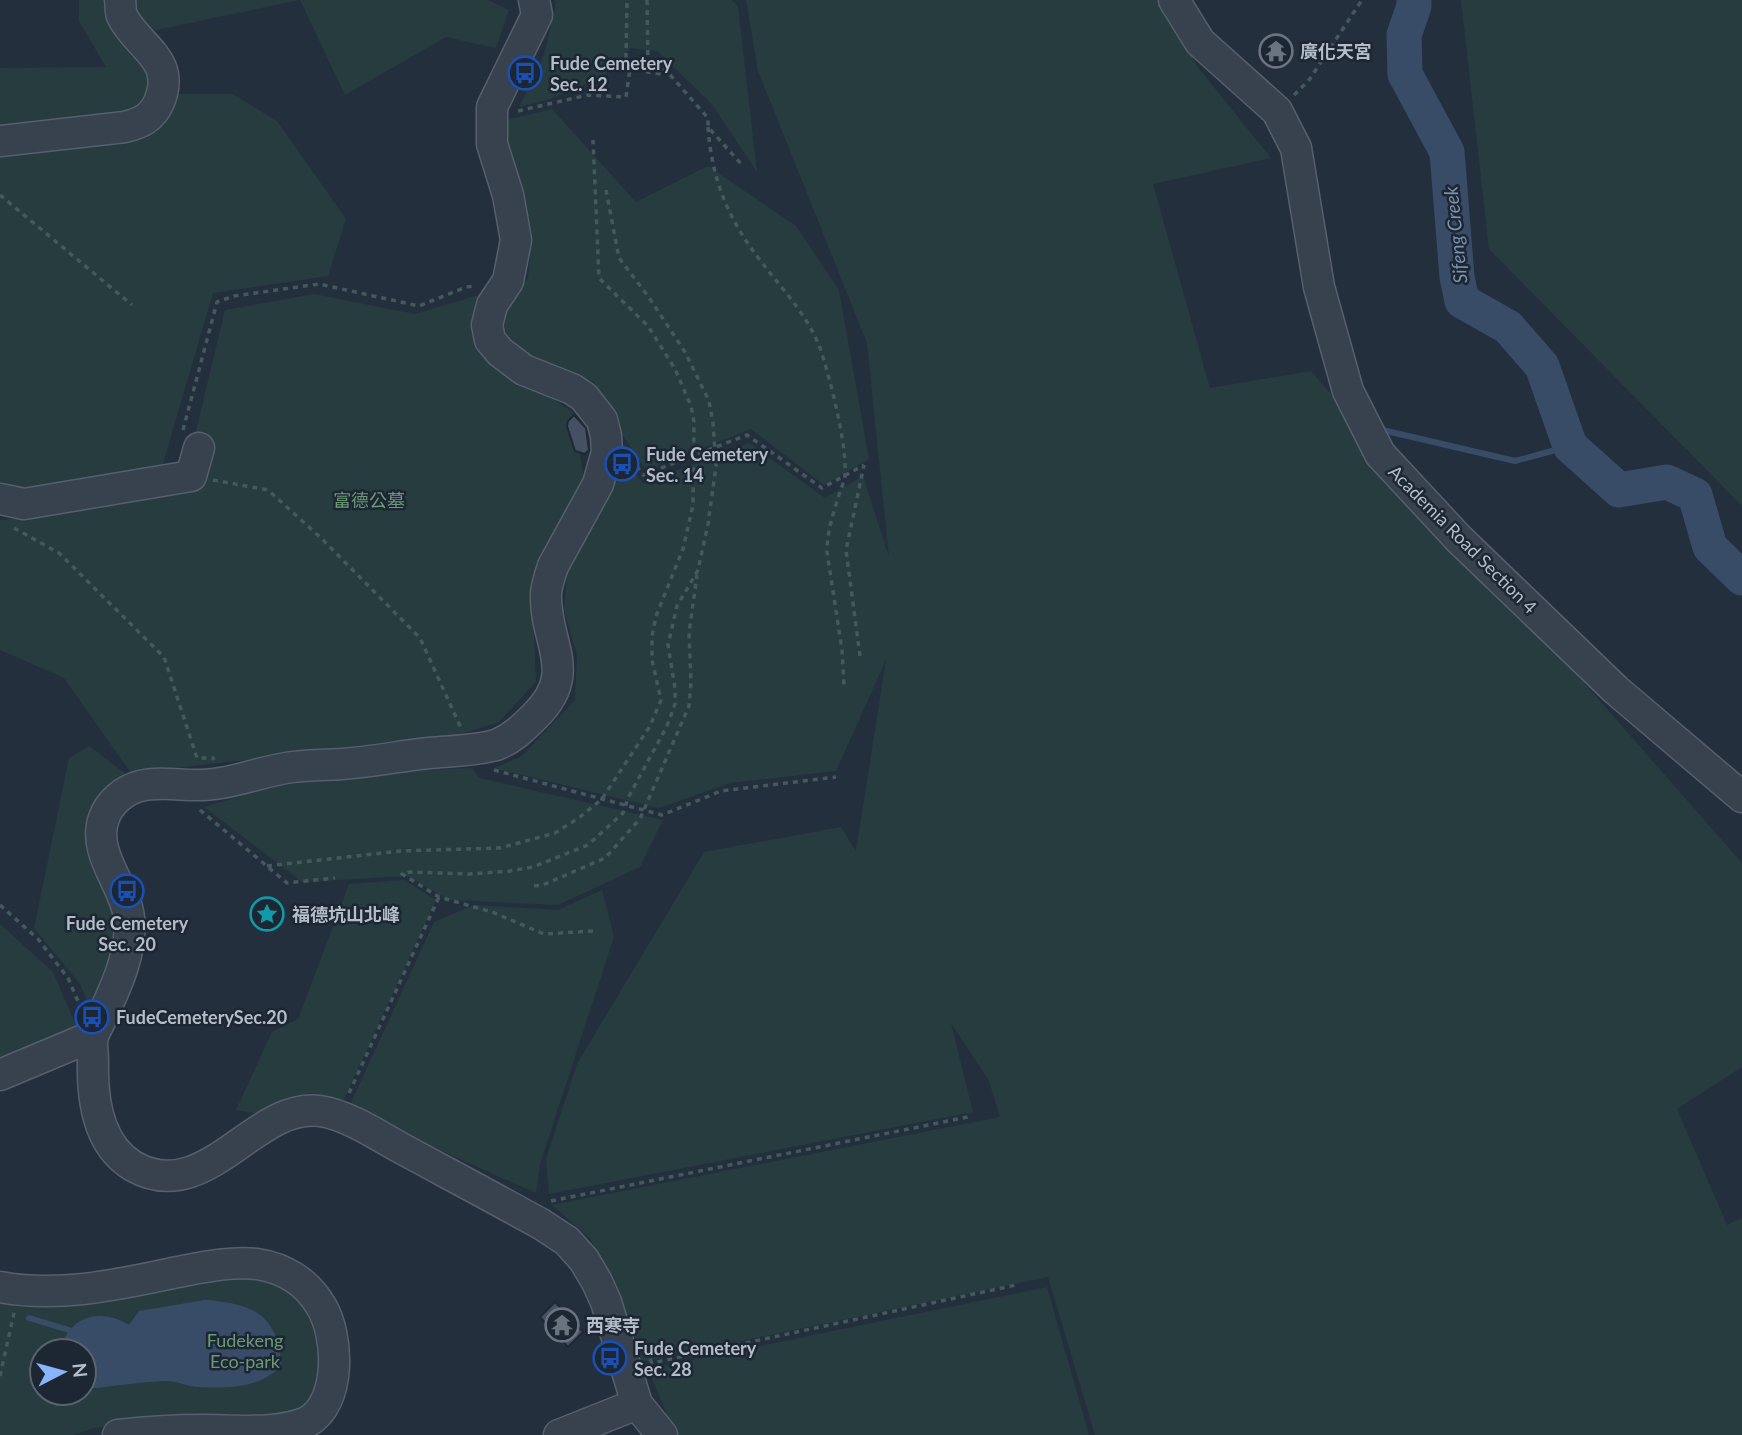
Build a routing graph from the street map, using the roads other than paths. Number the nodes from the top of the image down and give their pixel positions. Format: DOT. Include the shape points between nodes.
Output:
graph roads {
  1 [pos="120,0"];
  2 [pos="511,0"];
  3 [pos="1174,0"];
  4 [pos="536,8"];
  5 [pos="0,141"];
  6 [pos="190,455"];
  7 [pos="0,499"];
  8 [pos="1742,797"];
  9 [pos="93,1036"];
  10 [pos="0,1075"];
  11 [pos="10,1289"];
  12 [pos="638,1404"];
  13 [pos="118,1435"];
  14 [pos="559,1435"];
  15 [pos="662,1435"];
  1 -- 5 [label="street" via="121,15 158,59 163,75 155,112 142,123 125,127"];
  2 -- 4 [label="street"];
  3 -- 8 [label="street, Academia Road Section 4" via="1200,42 1277,111 1296,148 1319,287 1348,391 1380,454 1459,538 1616,690"];
  4 -- 9 [label="street" via="492,107 492,144 516,240 508,281 492,305 490,340 524,370 584,397 602,420 607,452 598,484 548,581 547,608 559,667 554,693 545,706 496,746 291,767 216,784 140,786 124,793 103,820 102,839 124,897 130,935 112,995"];
  6 -- 7 [label="street" via="24,504"];
  9 -- 10 [label="street"];
  9 -- 12 [label="street" via="92,1074 103,1133 133,1166 152,1174 196,1171 284,1118 323,1111 372,1133 567,1241 584,1260 606,1302"];
  11 -- 13 [label="street" via="79,1289 209,1266 257,1264 293,1276 322,1307 330,1328 334,1369 326,1401 308,1422 270,1431"];
  12 -- 14 [label="street"];
  12 -- 15 [label="street"];
}
